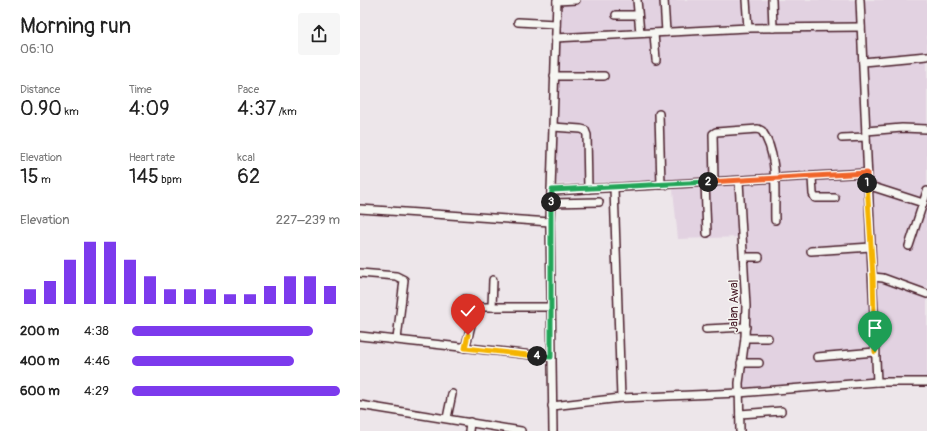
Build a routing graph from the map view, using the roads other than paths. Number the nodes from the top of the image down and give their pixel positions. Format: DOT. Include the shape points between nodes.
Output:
graph roads {
  1 [pos="557,0"];
  2 [pos="576,0"];
  3 [pos="637,0"];
  4 [pos="664,0"];
  5 [pos="746,0"];
  6 [pos="772,0"];
  7 [pos="860,0"];
  8 [pos="638,14"];
  9 [pos="616,15"];
  10 [pos="518,22"];
  11 [pos="556,24"];
  12 [pos="861,27"];
  13 [pos="748,28"];
  14 [pos="773,28"];
  15 [pos="666,32"];
  16 [pos="640,33"];
  17 [pos="654,33"];
  18 [pos="555,38"];
  19 [pos="927,56"];
  20 [pos="656,60"];
  21 [pos="863,62"];
  22 [pos="554,76"];
  23 [pos="604,76"];
  24 [pos="659,114"];
  25 [pos="552,127"];
  26 [pos="927,129"];
  27 [pos="866,134"];
  28 [pos="842,138"];
  29 [pos="867,173"];
  30 [pos="812,177"];
  31 [pos="774,178"];
  32 [pos="739,180"];
  33 [pos="714,182"];
  34 [pos="705,183"];
  35 [pos="867,185"];
  36 [pos="661,186"];
  37 [pos="614,188"];
  38 [pos="588,189"];
  39 [pos="552,190"];
  40 [pos="927,191"];
  41 [pos="835,198"];
  42 [pos="599,202"];
  43 [pos="551,203"];
  44 [pos="923,203"];
  45 [pos="360,209"];
  46 [pos="775,220"];
  47 [pos="550,222"];
  48 [pos="707,233"];
  49 [pos="909,246"];
  50 [pos="871,247"];
  51 [pos="811,251"];
  52 [pos="759,257"];
  53 [pos="744,258"];
  54 [pos="360,273"];
  55 [pos="873,277"];
  56 [pos="493,280"];
  57 [pos="927,294"];
  58 [pos="465,298"];
  59 [pos="480,307"];
  60 [pos="492,307"];
  61 [pos="550,307"];
  62 [pos="746,327"];
  63 [pos="706,329"];
  64 [pos="360,336"];
  65 [pos="745,338"];
  66 [pos="768,338"];
  67 [pos="397,339"];
  68 [pos="465,348"];
  69 [pos="875,352"];
  70 [pos="551,357"];
  71 [pos="817,357"];
  72 [pos="741,363"];
  73 [pos="759,363"];
  74 [pos="878,382"];
  75 [pos="927,382"];
  76 [pos="739,393"];
  77 [pos="452,394"];
  78 [pos="620,395"];
  79 [pos="551,401"];
  80 [pos="360,405"];
  81 [pos="781,411"];
  82 [pos="740,414"];
  83 [pos="447,418"];
  84 [pos="470,422"];
  85 [pos="514,430"];
  86 [pos="469,431"];
  87 [pos="521,431"];
  88 [pos="552,431"];
  89 [pos="740,431"];
  1 -- 2 [label="street"];
  1 -- 11 [label="street"];
  3 -- 8 [label="street"];
  4 -- 15 [label="street"];
  5 -- 13 [label="street"];
  6 -- 14 [label="street"];
  7 -- 12 [label="street"];
  8 -- 9 [label="street"];
  8 -- 16 [label="street"];
  10 -- 11 [label="street"];
  11 -- 18 [label="street"];
  12 -- 14 [label="street"];
  12 -- 21 [label="street"];
  13 -- 14 [label="street"];
  13 -- 15 [label="street"];
  15 -- 17 [label="street"];
  16 -- 17 [label="street"];
  16 -- 18 [label="street"];
  17 -- 20 [label="street"];
  18 -- 22 [label="street"];
  19 -- 21 [label="street"];
  21 -- 27 [label="street"];
  22 -- 23 [label="street"];
  22 -- 25 [label="street"];
  24 -- 36 [label="street"];
  25 -- 38 [label="street" via="585,130"];
  25 -- 39 [label="street"];
  26 -- 27 [label="street" via="902,128"];
  27 -- 28 [label="street"];
  27 -- 29 [label="street"];
  29 -- 30 [label="street"];
  29 -- 35 [label="street"];
  30 -- 31 [label="street"];
  30 -- 41 [label="street" via="815,198"];
  31 -- 32 [label="street"];
  31 -- 33 [label="street" via="767,139 762,131 754,129 713,134 711,139"];
  31 -- 46 [label="street"];
  32 -- 33 [label="street"];
  32 -- 53 [label="street, Jalan Awal"];
  33 -- 34 [label="street"];
  34 -- 36 [label="street"];
  34 -- 48 [label="street"];
  35 -- 44 [label="street"];
  35 -- 50 [label="street"];
  36 -- 37 [label="street"];
  37 -- 38 [label="street"];
  37 -- 78 [label="street"];
  38 -- 39 [label="street"];
  39 -- 43 [label="street"];
  40 -- 44 [label="street"];
  42 -- 43 [label="street"];
  43 -- 47 [label="street"];
  44 -- 49 [label="street"];
  45 -- 47 [label="street"];
  47 -- 61 [label="street"];
  50 -- 51 [label="street"];
  50 -- 55 [label="street"];
  52 -- 53 [label="street"];
  53 -- 62 [label="street, Jalan Awal"];
  54 -- 67 [label="street" via="396,276 404,280"];
  55 -- 57 [label="street" via="883,278"];
  55 -- 69 [label="street"];
  56 -- 60 [label="street"];
  58 -- 68 [label="street" via="472,314"];
  59 -- 60 [label="street"];
  60 -- 61 [label="street"];
  61 -- 70 [label="street"];
  62 -- 63 [label="street"];
  62 -- 65 [label="street, Jalan Awal"];
  64 -- 67 [label="street"];
  65 -- 66 [label="street"];
  65 -- 72 [label="street, Jalan Awal"];
  67 -- 68 [label="street"];
  68 -- 70 [label="street"];
  69 -- 71 [label="street"];
  69 -- 74 [label="street"];
  70 -- 79 [label="street"];
  72 -- 73 [label="street"];
  72 -- 76 [label="street, Jalan Awal"];
  74 -- 75 [label="street"];
  74 -- 76 [label="street"];
  76 -- 78 [label="street"];
  76 -- 82 [label="street, Jalan Awal"];
  77 -- 83 [label="street"];
  78 -- 79 [label="street"];
  79 -- 88 [label="street"];
  80 -- 83 [label="street"];
  81 -- 82 [label="street"];
  82 -- 89 [label="street, Jalan Awal"];
  83 -- 84 [label="street"];
  84 -- 85 [label="street"];
  84 -- 86 [label="street"];
  85 -- 87 [label="street"];
}
